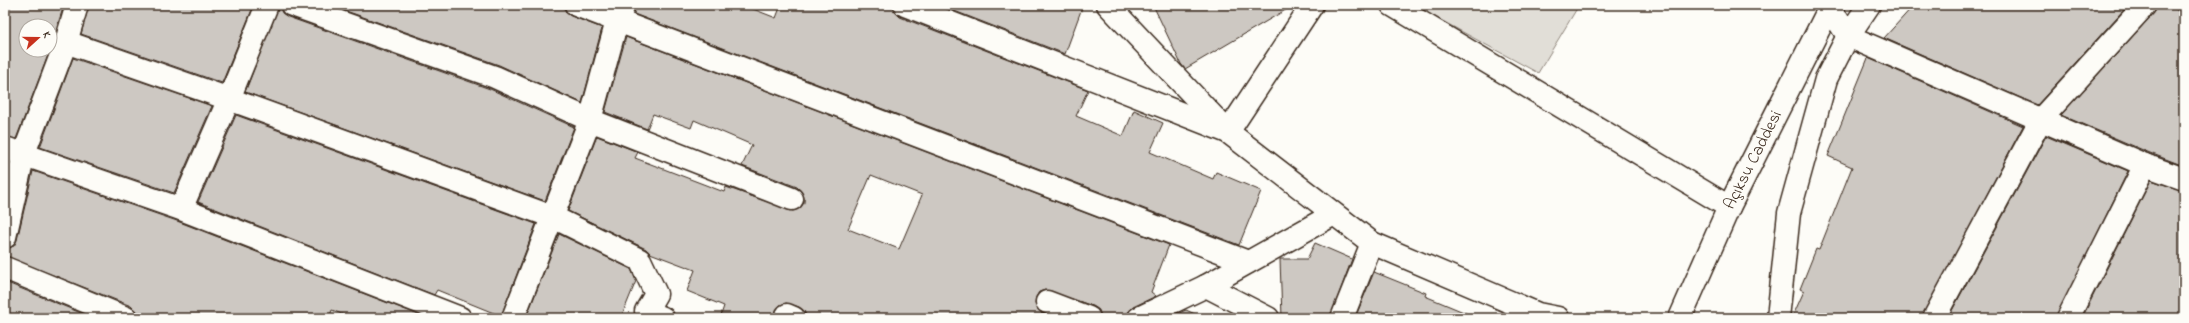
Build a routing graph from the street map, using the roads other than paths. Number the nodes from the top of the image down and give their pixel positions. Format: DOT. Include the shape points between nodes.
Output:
graph roads {
  1 [pos="77,5"];
  2 [pos="267,5"];
  3 [pos="292,5"];
  4 [pos="576,5"];
  5 [pos="905,5"];
  6 [pos="1108,5"];
  7 [pos="1312,5"];
  8 [pos="1392,5"];
  9 [pos="1869,5"];
  10 [pos="2145,5"];
  11 [pos="1830,6"];
  12 [pos="621,13"];
  13 [pos="1848,36"];
  14 [pos="66,42"];
  15 [pos="229,99"];
  16 [pos="2041,119"];
  17 [pos="590,120"];
  18 [pos="1228,132"];
  19 [pos="15,150"];
  20 [pos="2145,165"];
  21 [pos="2184,179"];
  22 [pos="792,199"];
  23 [pos="1729,207"];
  24 [pos="181,209"];
  25 [pos="1334,214"];
  26 [pos="553,217"];
  27 [pos="5,237"];
  28 [pos="1372,243"];
  29 [pos="1248,262"];
  30 [pos="5,268"];
  31 [pos="1206,286"];
  32 [pos="1047,302"];
  33 [pos="431,313"];
  34 [pos="126,318"];
  35 [pos="460,318"];
  36 [pos="513,318"];
  37 [pos="663,318"];
  38 [pos="1089,318"];
  39 [pos="1140,318"];
  40 [pos="1268,318"];
  41 [pos="1342,318"];
  42 [pos="1558,318"];
  43 [pos="1680,318"];
  44 [pos="1778,318"];
  45 [pos="1934,318"];
  46 [pos="2068,318"];
  1 -- 14 [label="street"];
  2 -- 15 [label="street"];
  3 -- 17 [label="street" via="495,77"];
  4 -- 12 [label="street"];
  5 -- 18 [label="street"];
  6 -- 18 [label="street"];
  7 -- 18 [label="street"];
  8 -- 23 [label="street"];
  9 -- 13 [label="street"];
  10 -- 16 [label="street"];
  11 -- 13 [label="street"];
  11 -- 23 [label="street, Açıksu Caddesi"];
  12 -- 17 [label="street"];
  12 -- 29 [label="street"];
  13 -- 16 [label="street"];
  13 -- 44 [label="street" via="1826,79 1789,214"];
  14 -- 15 [label="street"];
  14 -- 19 [label="street"];
  15 -- 24 [label="street"];
  15 -- 26 [label="street"];
  16 -- 20 [label="street"];
  16 -- 45 [label="street"];
  17 -- 22 [label="street"];
  17 -- 26 [label="street"];
  18 -- 25 [label="street"];
  19 -- 24 [label="street"];
  19 -- 27 [label="street"];
  20 -- 21 [label="street"];
  20 -- 46 [label="street"];
  23 -- 43 [label="street, Açıksu Caddesi"];
  24 -- 33 [label="street"];
  25 -- 28 [label="street"];
  25 -- 29 [label="street"];
  26 -- 36 [label="street"];
  26 -- 37 [label="street" via="640,260 656,294 646,311"];
  28 -- 41 [label="street"];
  28 -- 42 [label="street" via="1538,314"];
  29 -- 31 [label="street"];
  30 -- 34 [label="street"];
  31 -- 39 [label="street"];
  31 -- 40 [label="street"];
  32 -- 38 [label="street"];
  33 -- 35 [label="street"];
}
